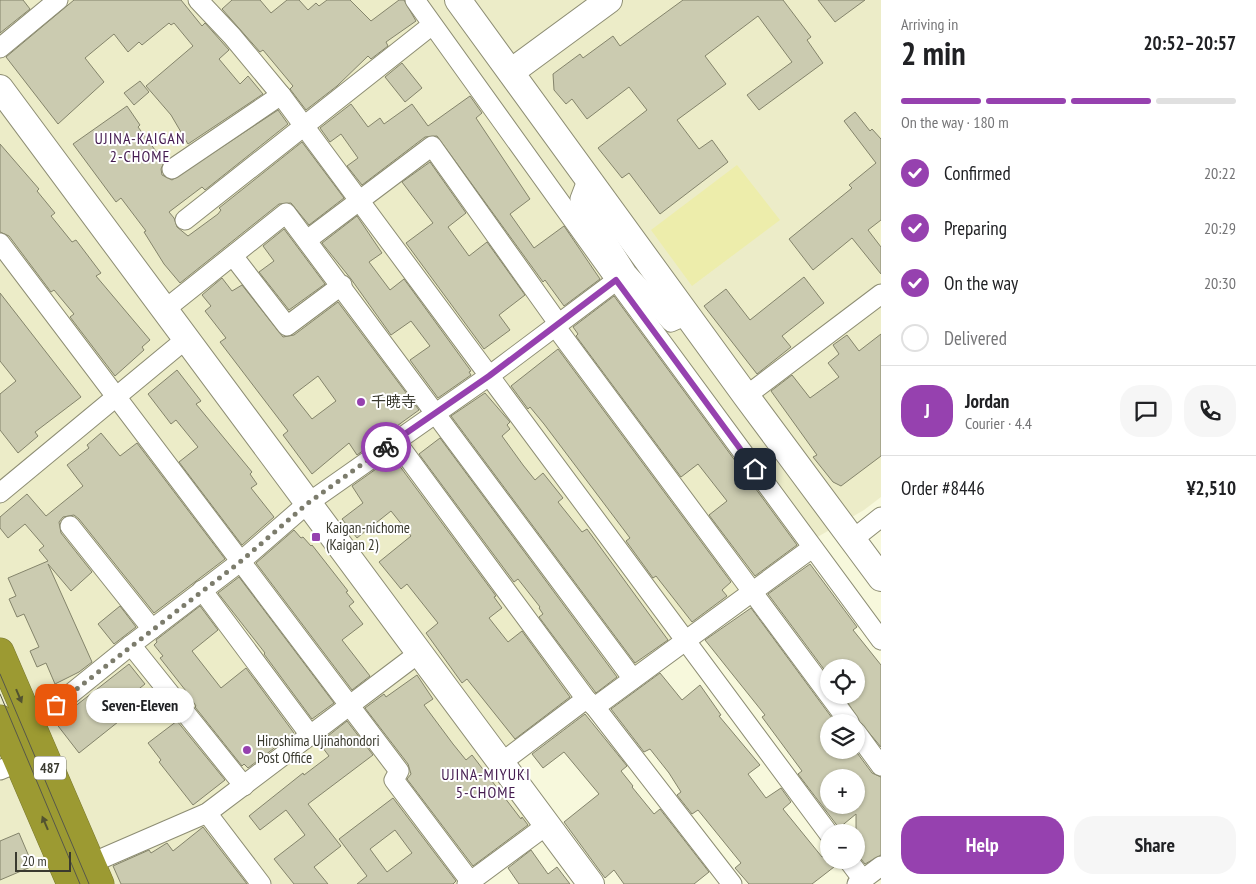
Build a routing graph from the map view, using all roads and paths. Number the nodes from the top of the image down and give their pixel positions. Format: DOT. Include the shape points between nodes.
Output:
graph roads {
  1 [pos="58,0"];
  2 [pos="198,0"];
  3 [pos="415,0"];
  4 [pos="458,0"];
  5 [pos="609,0"];
  6 [pos="432,25"];
  7 [pos="0,48"];
  8 [pos="512,72"];
  9 [pos="0,88"];
  10 [pos="281,95"];
  11 [pos="303,126"];
  12 [pos="172,169"];
  13 [pos="588,178"];
  14 [pos="359,201"];
  15 [pos="185,220"];
  16 [pos="307,240"];
  17 [pos="0,243"];
  18 [pos="233,256"];
  19 [pos="621,276"];
  20 [pos="342,285"];
  21 [pos="881,294"];
  22 [pos="163,311"];
  23 [pos="687,315"];
  24 [pos="556,324"];
  25 [pos="186,339"];
  26 [pos="489,376"];
  27 [pos="746,396"];
  28 [pos="116,398"];
  29 [pos="436,412"];
  30 [pos="395,440"];
  31 [pos="0,493"];
  32 [pos="308,503"];
  33 [pos="881,517"];
  34 [pos="70,526"];
  35 [pos="852,540"];
  36 [pos="812,548"];
  37 [pos="240,562"];
  38 [pos="881,578"];
  39 [pos="202,590"];
  40 [pos="752,592"];
  41 [pos="152,629"];
  42 [pos="881,640"];
  43 [pos="685,641"];
  44 [pos="131,645"];
  45 [pos="0,652"];
  46 [pos="419,654"];
  47 [pos="633,679"];
  48 [pos="591,703"];
  49 [pos="350,705"];
  50 [pos="843,714"];
  51 [pos="0,719"];
  52 [pos="30,722"];
  53 [pos="310,736"];
  54 [pos="865,744"];
  55 [pos="501,763"];
  56 [pos="9,766"];
  57 [pos="881,766"];
  58 [pos="244,786"];
  59 [pos="207,814"];
  60 [pos="822,824"];
  61 [pos="547,825"];
  62 [pos="881,866"];
  63 [pos="853,869"];
  64 [pos="95,874"];
  65 [pos="68,879"];
  66 [pos="860,882"];
  67 [pos="468,883"];
  68 [pos="261,884"];
  69 [pos="591,884"];
  70 [pos="732,884"];
  1 -- 7 [label="street"];
  2 -- 10 [label="street"];
  3 -- 6 [label="street"];
  4 -- 8 [label="street"];
  5 -- 8 [label="street"];
  6 -- 11 [label="street"];
  6 -- 19 [label="street"];
  8 -- 13 [label="street"];
  9 -- 22 [label="street"];
  10 -- 11 [label="street"];
  10 -- 12 [label="street"];
  11 -- 14 [label="street"];
  11 -- 15 [label="street"];
  13 -- 19 [label="street" via="580,199"];
  13 -- 23 [label="street"];
  14 -- 16 [label="street"];
  14 -- 24 [label="street" via="432,146"];
  14 -- 26 [label="street"];
  16 -- 18 [label="street" via="286,213"];
  16 -- 20 [label="street"];
  17 -- 28 [label="street"];
  18 -- 20 [label="street" via="287,326"];
  18 -- 22 [label="street"];
  19 -- 23 [label="street" via="672,322"];
  19 -- 24 [label="street"];
  19 -- 36 [label="street"];
  20 -- 29 [label="street"];
  21 -- 27 [label="street"];
  22 -- 25 [label="street"];
  23 -- 27 [label="street"];
  24 -- 26 [label="street"];
  24 -- 40 [label="street"];
  25 -- 28 [label="street"];
  25 -- 32 [label="street"];
  26 -- 29 [label="street"];
  26 -- 43 [label="street"];
  27 -- 35 [label="street"];
  28 -- 31 [label="street"];
  28 -- 37 [label="street"];
  29 -- 30 [label="street"];
  29 -- 47 [label="street"];
  30 -- 32 [label="street"];
  30 -- 48 [label="street"];
  32 -- 37 [label="street"];
  32 -- 46 [label="street"];
  33 -- 35 [label="street"];
  34 -- 41 [label="street"];
  35 -- 38 [label="street"];
  36 -- 40 [label="street"];
  36 -- 42 [label="street"];
  37 -- 39 [label="street"];
  37 -- 49 [label="street"];
  39 -- 41 [label="street"];
  39 -- 53 [label="street"];
  40 -- 43 [label="street"];
  40 -- 50 [label="street"];
  41 -- 44 [label="street"];
  43 -- 47 [label="street"];
  43 -- 60 [label="street"];
  44 -- 52 [label="street" via="42,717"];
  44 -- 58 [label="street"];
  45 -- 52 [label="highway, 487, one-way"];
  46 -- 49 [label="street"];
  46 -- 55 [label="street"];
  47 -- 48 [label="street"];
  48 -- 55 [label="street"];
  48 -- 70 [label="street"];
  49 -- 53 [label="street"];
  49 -- 67 [label="street" via="399,770 394,780"];
  51 -- 56 [label="highway, 487"];
  52 -- 64 [label="highway, 487"];
  53 -- 58 [label="street"];
  54 -- 57 [label="street"];
  55 -- 61 [label="street"];
  65 -- 56 [label="highway, 487, one-way"];
  58 -- 59 [label="street"];
  59 -- 64 [label="street"];
  59 -- 68 [label="street"];
  61 -- 67 [label="street"];
  61 -- 69 [label="street"];
  62 -- 66 [label="street"];
  63 -- 66 [label="street"];
  64 -- 65 [label="street"];
}
